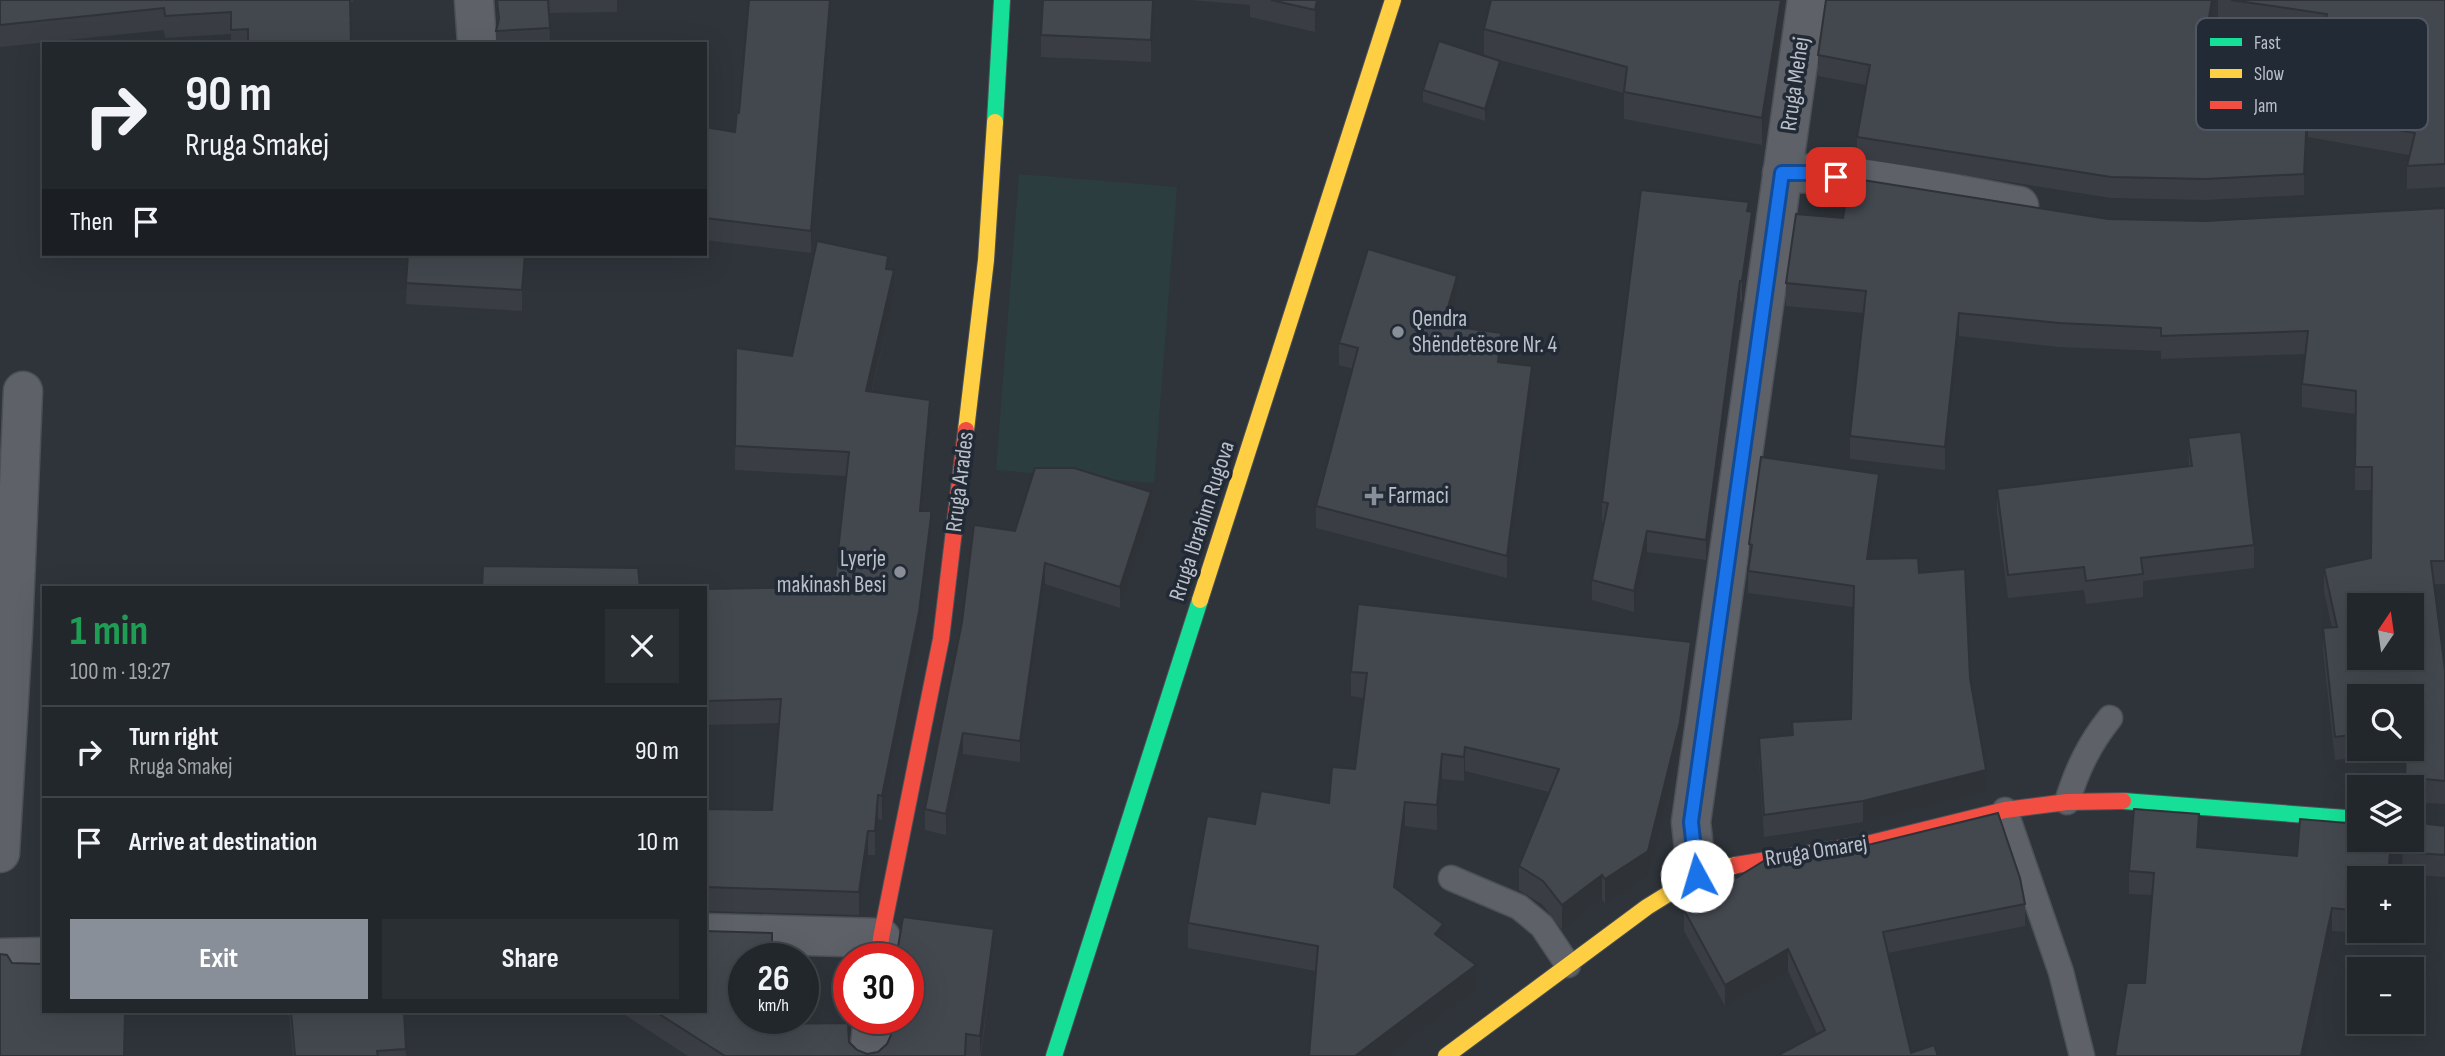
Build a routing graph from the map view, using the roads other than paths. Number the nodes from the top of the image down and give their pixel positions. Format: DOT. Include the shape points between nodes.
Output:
graph roads {
  1 [pos="474,0"];
  2 [pos="1002,0"];
  3 [pos="1393,0"];
  4 [pos="1807,0"];
  5 [pos="477,42"];
  6 [pos="1782,173"];
  7 [pos="2058,212"];
  8 [pos="23,391"];
  9 [pos="2110,718"];
  10 [pos="2067,802"];
  11 [pos="2006,810"];
  12 [pos="2347,818"];
  13 [pos="0,853"];
  14 [pos="1697,876"];
  15 [pos="1451,878"];
  16 [pos="707,933"];
  17 [pos="881,943"];
  18 [pos="833,945"];
  19 [pos="42,957"];
  20 [pos="0,958"];
  21 [pos="1568,965"];
  22 [pos="871,1034"];
  23 [pos="869,1056"];
  24 [pos="1054,1056"];
  25 [pos="1447,1056"];
  26 [pos="2082,1056"];
  1 -- 5 [label="street"];
  2 -- 17 [label="street, Rruga Arades" via="986,260 941,639"];
  3 -- 24 [label="street, Rruga Ibrahim Rugova"];
  4 -- 6 [label="street, Rruga Mehej"];
  6 -- 7 [label="street" via="1823,175"];
  6 -- 14 [label="street, Rruga Mehej" via="1691,822"];
  8 -- 13 [label="street"];
  9 -- 10 [label="lane" via="2082,758"];
  10 -- 11 [label="street, Rruga Omarej"];
  10 -- 12 [label="street, Rruga Omarej" via="2132,801"];
  11 -- 14 [label="street, Rruga Omarej" via="1867,844 1749,861"];
  11 -- 26 [label="lane" via="2061,972"];
  14 -- 21 [label="street, Rruga Omarej"];
  15 -- 21 [label="lane" via="1519,907 1542,926"];
  16 -- 18 [label="street"];
  19 -- 20 [label="street"];
  21 -- 25 [label="street, Rruga Omarej"];
  22 -- 23 [label="street"];
}
